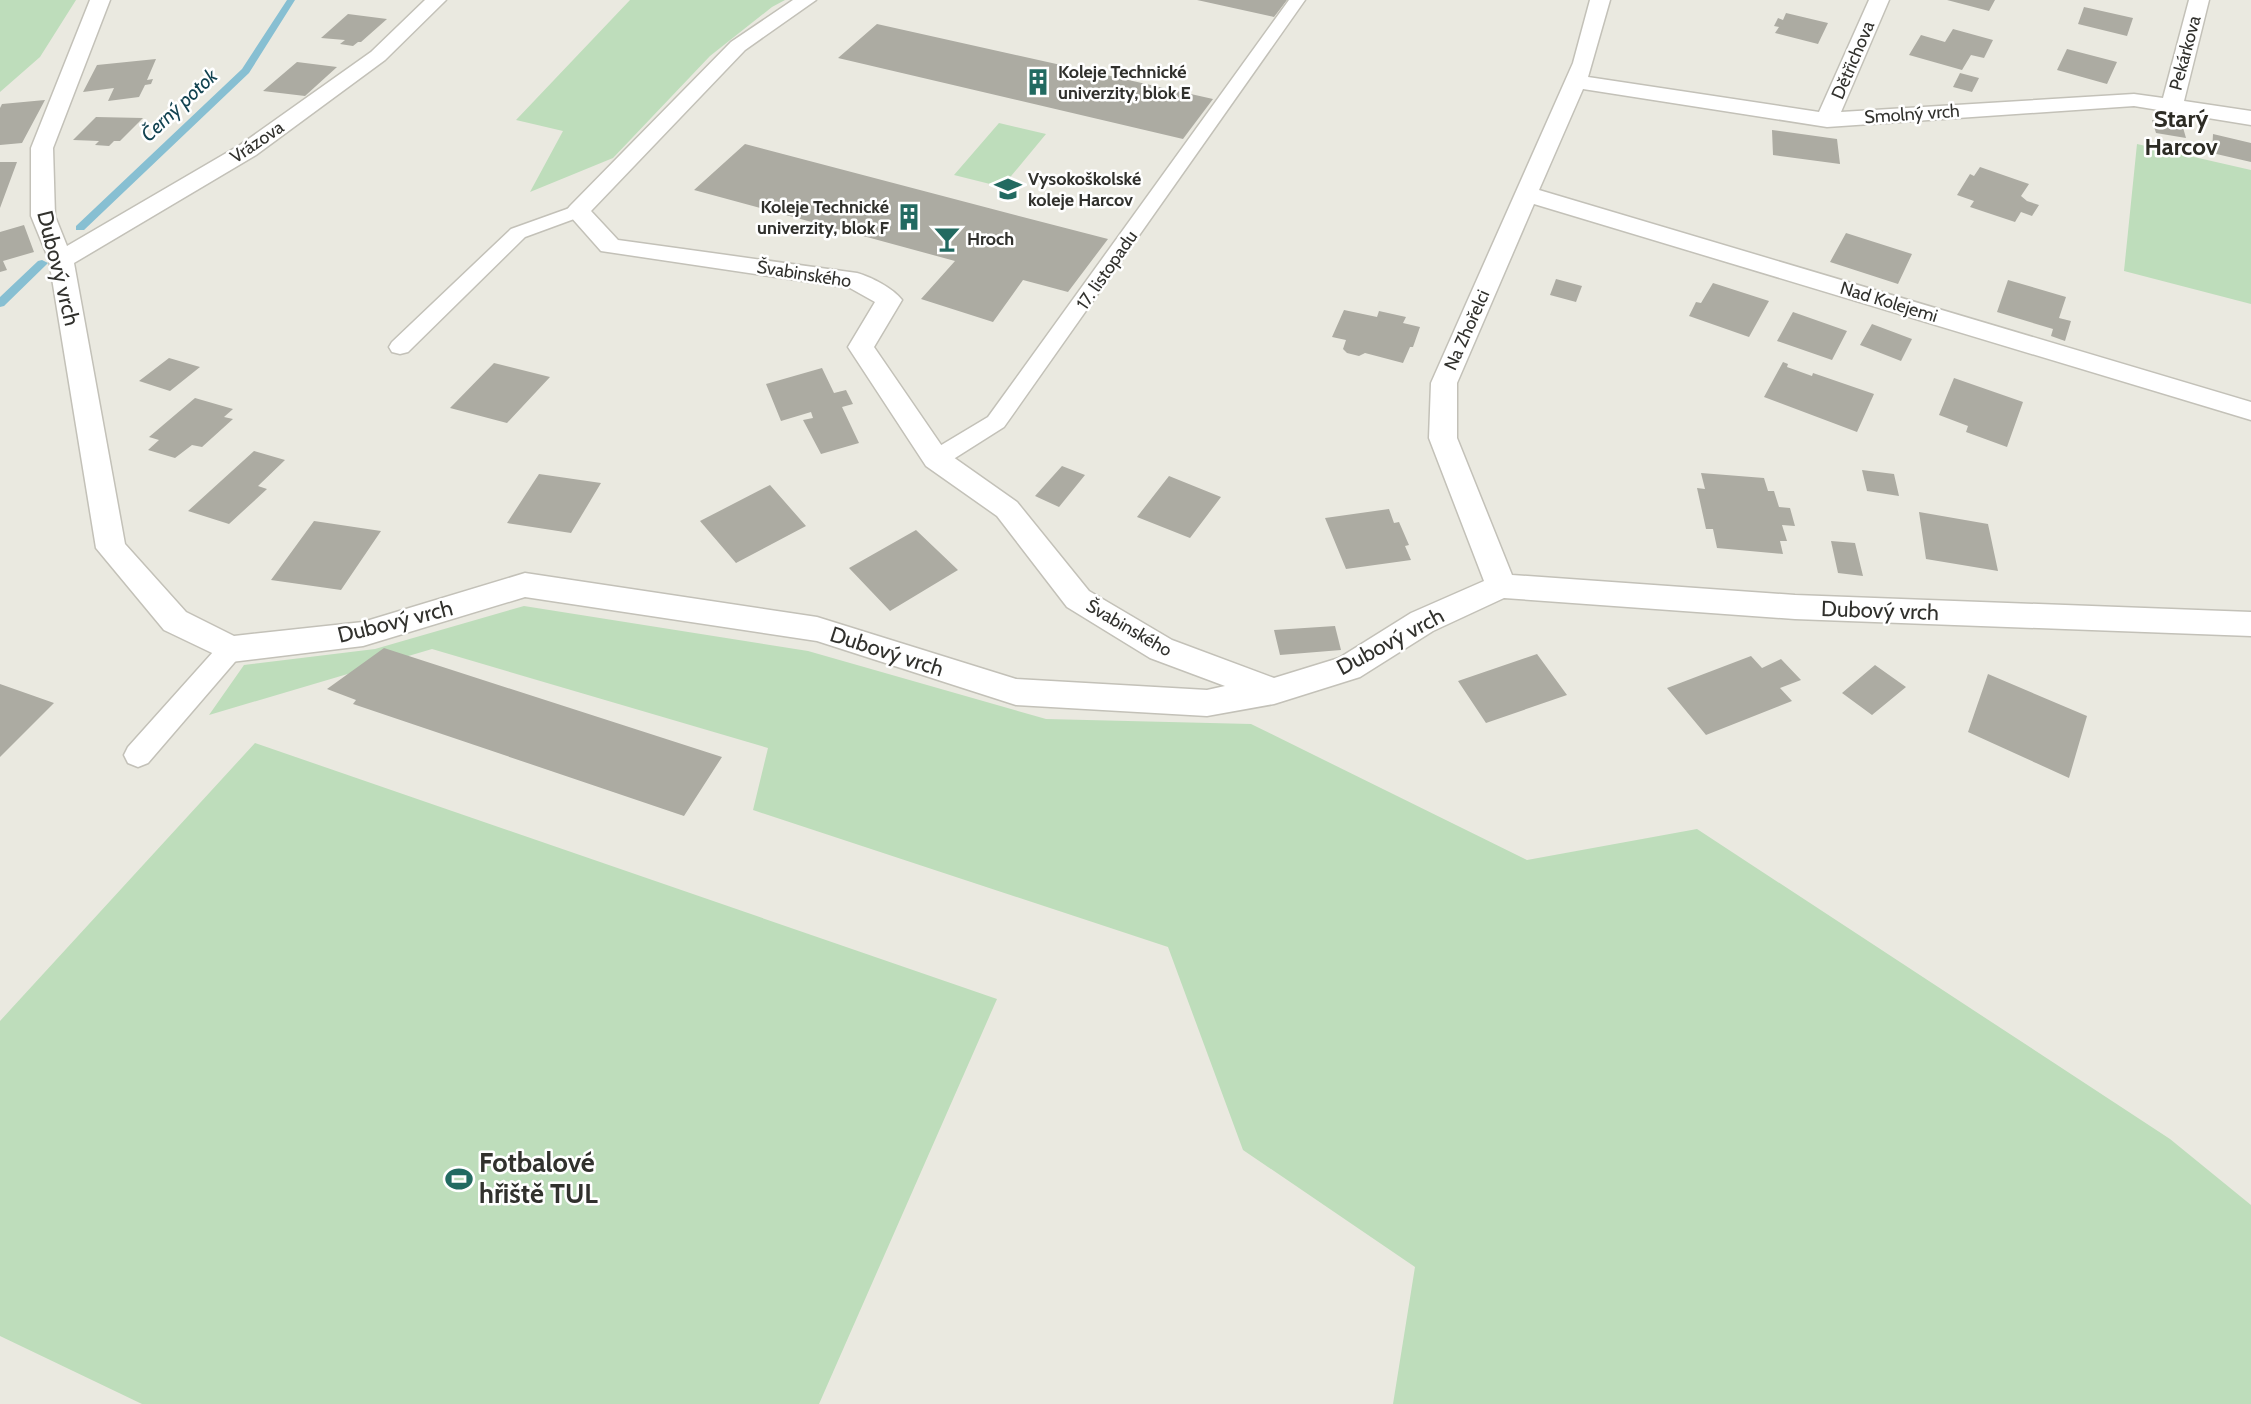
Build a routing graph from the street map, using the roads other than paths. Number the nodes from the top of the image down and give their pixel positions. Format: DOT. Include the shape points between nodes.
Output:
graph roads {
  1 [pos="100,0"];
  2 [pos="436,0"];
  3 [pos="806,0"];
  4 [pos="1297,0"];
  5 [pos="1600,0"];
  6 [pos="1879,0"];
  7 [pos="2199,0"];
  8 [pos="1575,81"];
  9 [pos="2172,106"];
  10 [pos="2251,118"];
  11 [pos="1827,120"];
  12 [pos="1527,194"];
  13 [pos="578,211"];
  14 [pos="61,260"];
  15 [pos="400,347"];
  16 [pos="2251,411"];
  17 [pos="936,459"];
  18 [pos="1501,586"];
  19 [pos="2251,624"];
  20 [pos="231,649"];
  21 [pos="1274,691"];
  22 [pos="138,755"];
  1 -- 14 [label="street, Dubový vrch" via="42,148 42,216"];
  2 -- 14 [label="street, Vrázova" via="378,56 249,150"];
  3 -- 13 [label="street" via="738,46"];
  4 -- 17 [label="lane, 17. listopadu" via="996,422"];
  5 -- 8 [label="street"];
  6 -- 11 [label="street, Dětřichova"];
  7 -- 9 [label="street, Pekárkova"];
  8 -- 11 [label="street, Smolný vrch"];
  8 -- 12 [label="street, Na Zhořelci"];
  9 -- 10 [label="street, Smolný vrch"];
  9 -- 11 [label="street, Smolný vrch" via="2134,100"];
  12 -- 16 [label="street, Nad Kolejemi"];
  12 -- 18 [label="street, Na Zhořelci" via="1443,383 1443,438"];
  13 -- 15 [label="lane" via="518,233"];
  13 -- 17 [label="street, Švabinského" via="610,246 857,281 889,300 861,346"];
  14 -- 20 [label="street, Dubový vrch" via="111,548 176,621"];
  17 -- 21 [label="street, Švabinského" via="1007,509 1078,599 1161,649"];
  18 -- 19 [label="street, Dubový vrch" via="1795,608"];
  18 -- 21 [label="street, Dubový vrch" via="1422,622 1349,668"];
  20 -- 21 [label="street, Dubový vrch" via="363,634 525,585 817,629 1016,692 1207,703"];
  20 -- 22 [label="lane"];
}
